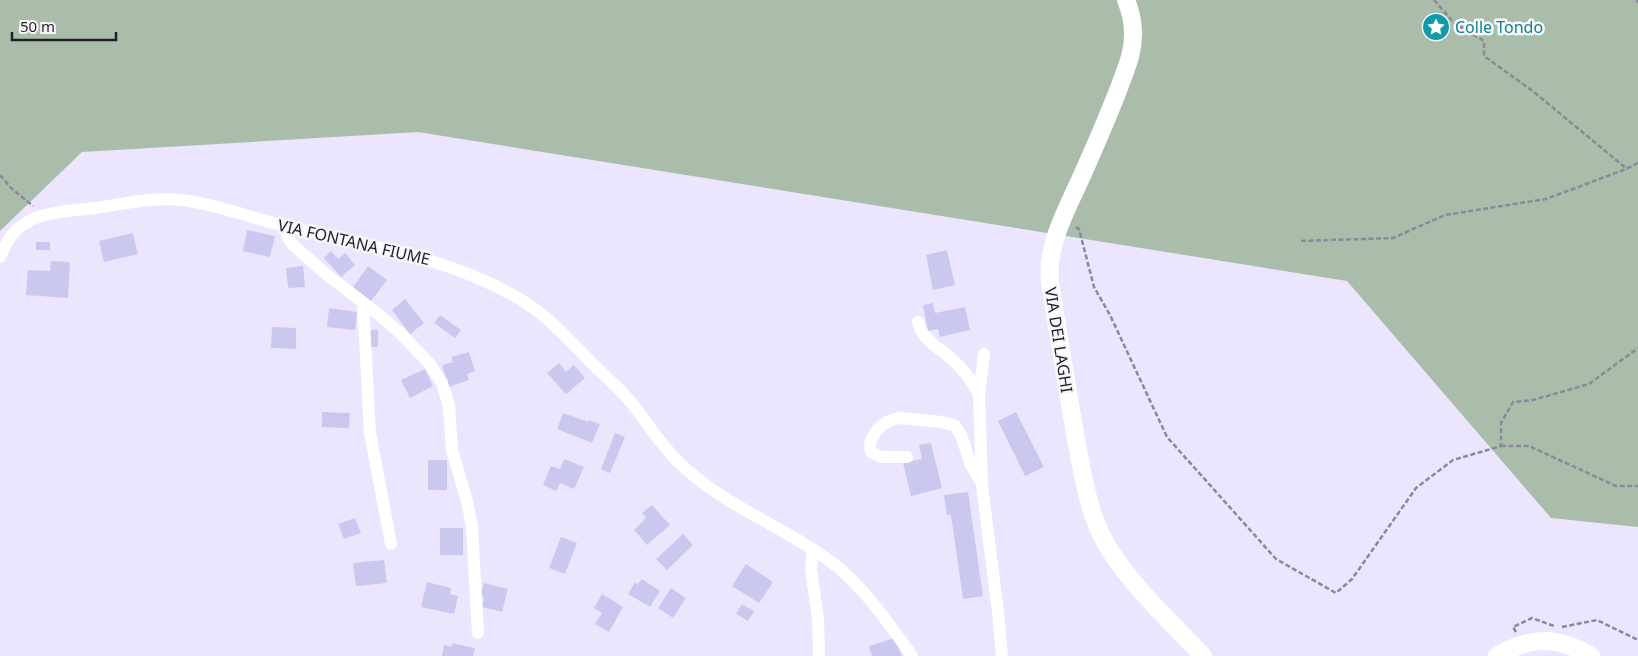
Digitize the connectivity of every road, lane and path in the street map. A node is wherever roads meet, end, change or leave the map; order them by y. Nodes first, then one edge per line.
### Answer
1 (1126, 0) edge
2 (1434, 0) edge
3 (1638, 163) edge
4 (1626, 169) junction
5 (0, 175) edge
6 (1064, 215) junction
7 (43, 216) junction
8 (284, 226) junction
9 (1301, 241) dead end
10 (0, 258) edge
11 (363, 304) junction
12 (918, 322) dead end
13 (1638, 348) edge
14 (984, 354) dead end
15 (979, 395) junction
16 (1501, 446) junction
17 (908, 457) dead end
18 (982, 485) junction
19 (1638, 486) edge
20 (391, 544) dead end
21 (810, 547) junction
22 (478, 633) dead end
23 (1638, 640) edge
24 (1521, 644) junction
25 (819, 656) edge
26 (912, 656) edge
27 (1002, 656) edge
28 (1203, 656) edge
29 (1496, 656) edge
30 (1591, 656) edge

1 - 6 main road, VIA DEI LAGHI
2 - 4 path
3 - 4 path
4 - 9 path
5 - 7 path
6 - 16 path
6 - 28 main road, VIA DEI LAGHI
7 - 8 street, VIA FONTANA FIUME
7 - 10 street, VIA FONTANA FIUME
8 - 11 street
8 - 21 street, VIA FONTANA FIUME
11 - 20 street
11 - 22 street
12 - 15 street
13 - 16 path
14 - 15 street
15 - 18 street
16 - 19 path
17 - 18 street
18 - 27 street
21 - 25 street
21 - 26 street, VIA FONTANA FIUME
23 - 24 path
24 - 29 main road
24 - 30 main road

